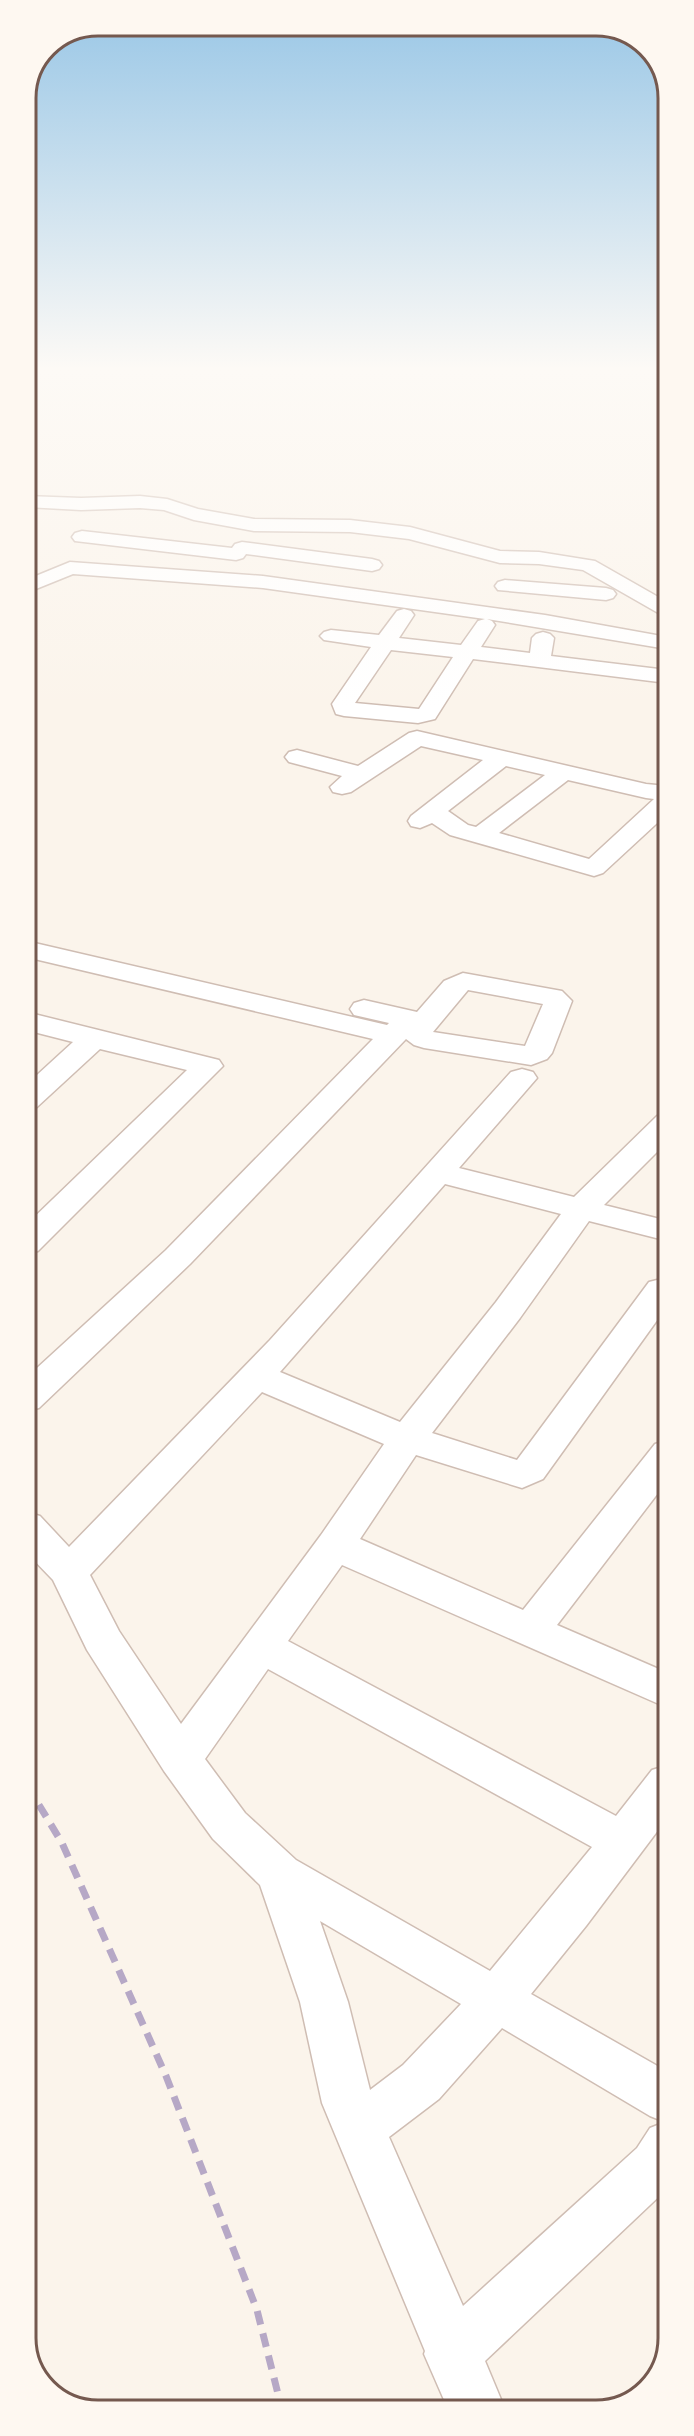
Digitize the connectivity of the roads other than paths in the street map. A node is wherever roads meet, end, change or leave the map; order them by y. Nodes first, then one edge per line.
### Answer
1 (36, 502) edge
2 (266, 525) junction
3 (82, 537) dead end
4 (239, 551) junction
5 (372, 565) dead end
6 (59, 573) junction
7 (211, 579) junction
8 (36, 583) edge
9 (505, 586) dead end
10 (611, 588) junction
11 (72, 590) dead end
12 (658, 606) edge
13 (404, 615) dead end
14 (545, 621) junction
15 (485, 625) dead end
16 (580, 627) junction
17 (331, 636) dead end
18 (658, 641) edge
19 (385, 643) junction
20 (468, 653) junction
21 (540, 661) junction
22 (658, 676) edge
23 (297, 757) dead end
24 (502, 758) junction
25 (564, 772) junction
26 (658, 791) edge
27 (658, 809) edge
28 (481, 835) junction
29 (36, 952) edge
30 (364, 1009) dead end
31 (36, 1024) edge
32 (409, 1025) junction
33 (94, 1039) junction
34 (522, 1078) dead end
35 (36, 1092) edge
36 (658, 1133) edge
37 (439, 1173) junction
38 (581, 1209) junction
39 (658, 1228) edge
40 (36, 1234) edge
41 (658, 1294) edge
42 (256, 1376) junction
43 (36, 1390) edge
44 (407, 1438) junction
45 (658, 1466) edge
46 (36, 1537) edge
47 (335, 1545) junction
48 (69, 1572) junction
49 (530, 1630) junction
50 (262, 1646) junction
51 (658, 1687) edge
52 (180, 1759) junction
53 (658, 1796) edge
54 (623, 1842) junction
55 (280, 1874) junction
56 (496, 2000) junction
57 (658, 2093) edge
58 (360, 2129) junction
59 (658, 2162) edge
60 (452, 2354) junction
61 (472, 2400) edge

1 - 2 street
2 - 4 street
2 - 10 street
3 - 4 street
4 - 5 street
4 - 7 street
6 - 7 street
6 - 8 street
6 - 11 street
7 - 14 street
9 - 10 street
10 - 12 street
10 - 16 street
13 - 19 street
14 - 16 street
14 - 21 street
15 - 20 street
16 - 18 street
17 - 19 street
19 - 20 street
19 - 20 street
20 - 21 street
21 - 22 street
23 - 24 street
24 - 25 street
24 - 28 street
25 - 26 street
25 - 28 street
27 - 28 street
29 - 32 street
30 - 32 street
31 - 33 street
32 - 43 street
33 - 35 street
33 - 40 street
34 - 37 street
36 - 38 street
37 - 38 street
37 - 42 street
38 - 39 street
38 - 44 street
41 - 44 street
42 - 44 street
42 - 48 street
44 - 47 street
45 - 49 street
46 - 48 street
47 - 49 street
47 - 50 street
48 - 52 street
49 - 51 street
50 - 52 street
50 - 54 street
52 - 55 street
53 - 54 street
54 - 56 street
55 - 56 street
55 - 58 street
56 - 57 street
56 - 58 street
58 - 60 street
59 - 60 street
60 - 61 street

